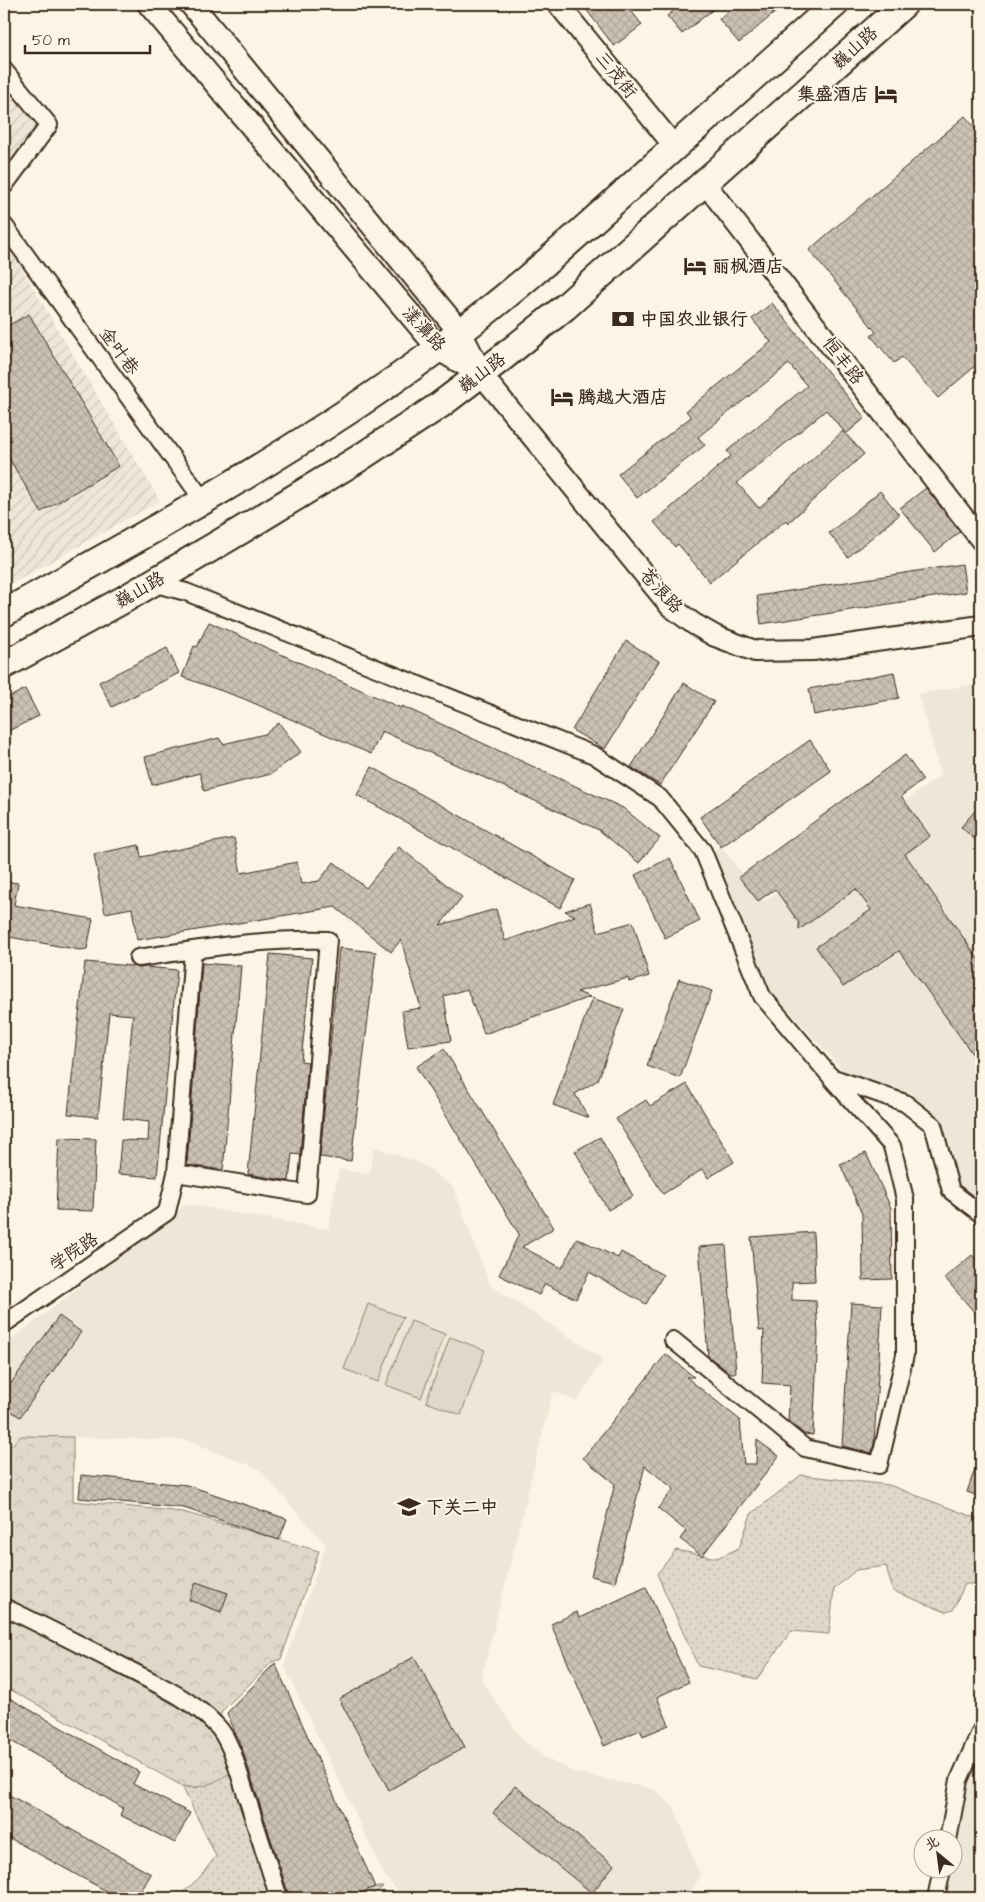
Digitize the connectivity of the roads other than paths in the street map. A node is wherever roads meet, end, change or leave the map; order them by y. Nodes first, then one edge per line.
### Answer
1 (149, 4) edge
2 (191, 4) edge
3 (558, 4) edge
4 (835, 4) edge
5 (904, 4) edge
6 (4, 70) edge
7 (675, 147) junction
8 (704, 182) junction
9 (4, 186) edge
10 (4, 224) edge
11 (460, 332) junction
12 (438, 349) junction
13 (481, 374) junction
14 (203, 500) junction
15 (981, 540) edge
16 (152, 583) junction
17 (4, 613) edge
18 (981, 626) edge
19 (4, 665) edge
20 (193, 950) junction
21 (138, 958) dead end
22 (831, 1077) junction
23 (176, 1173) junction
24 (981, 1214) edge
25 (4, 1324) edge
26 (673, 1340) dead end
27 (4, 1607) edge
28 (981, 1730) edge
29 (950, 1830) edge
30 (940, 1880) edge
31 (280, 1898) edge
32 (936, 1898) edge

1 - 12 main road, 漾濞路
2 - 11 main road, 漾濞路
3 - 7 street, 三茂街
4 - 7 highway
5 - 8 highway, 巍山路
6 - 9 street
7 - 11 highway
8 - 13 highway, 巍山路
8 - 15 street, 恒丰路
10 - 14 street, 金叶巷
11 - 12 highway
11 - 13 main road, 漾濞路
12 - 13 main road, 漾濞路
12 - 14 highway
13 - 16 highway, 巍山路
13 - 18 street, 苍浪路
14 - 17 highway
16 - 19 highway, 巍山路
16 - 22 street
20 - 21 street
20 - 23 street
20 - 23 street
22 - 24 street
22 - 26 street
23 - 25 street, 学院路
27 - 31 street
28 - 29 street
30 - 32 street

